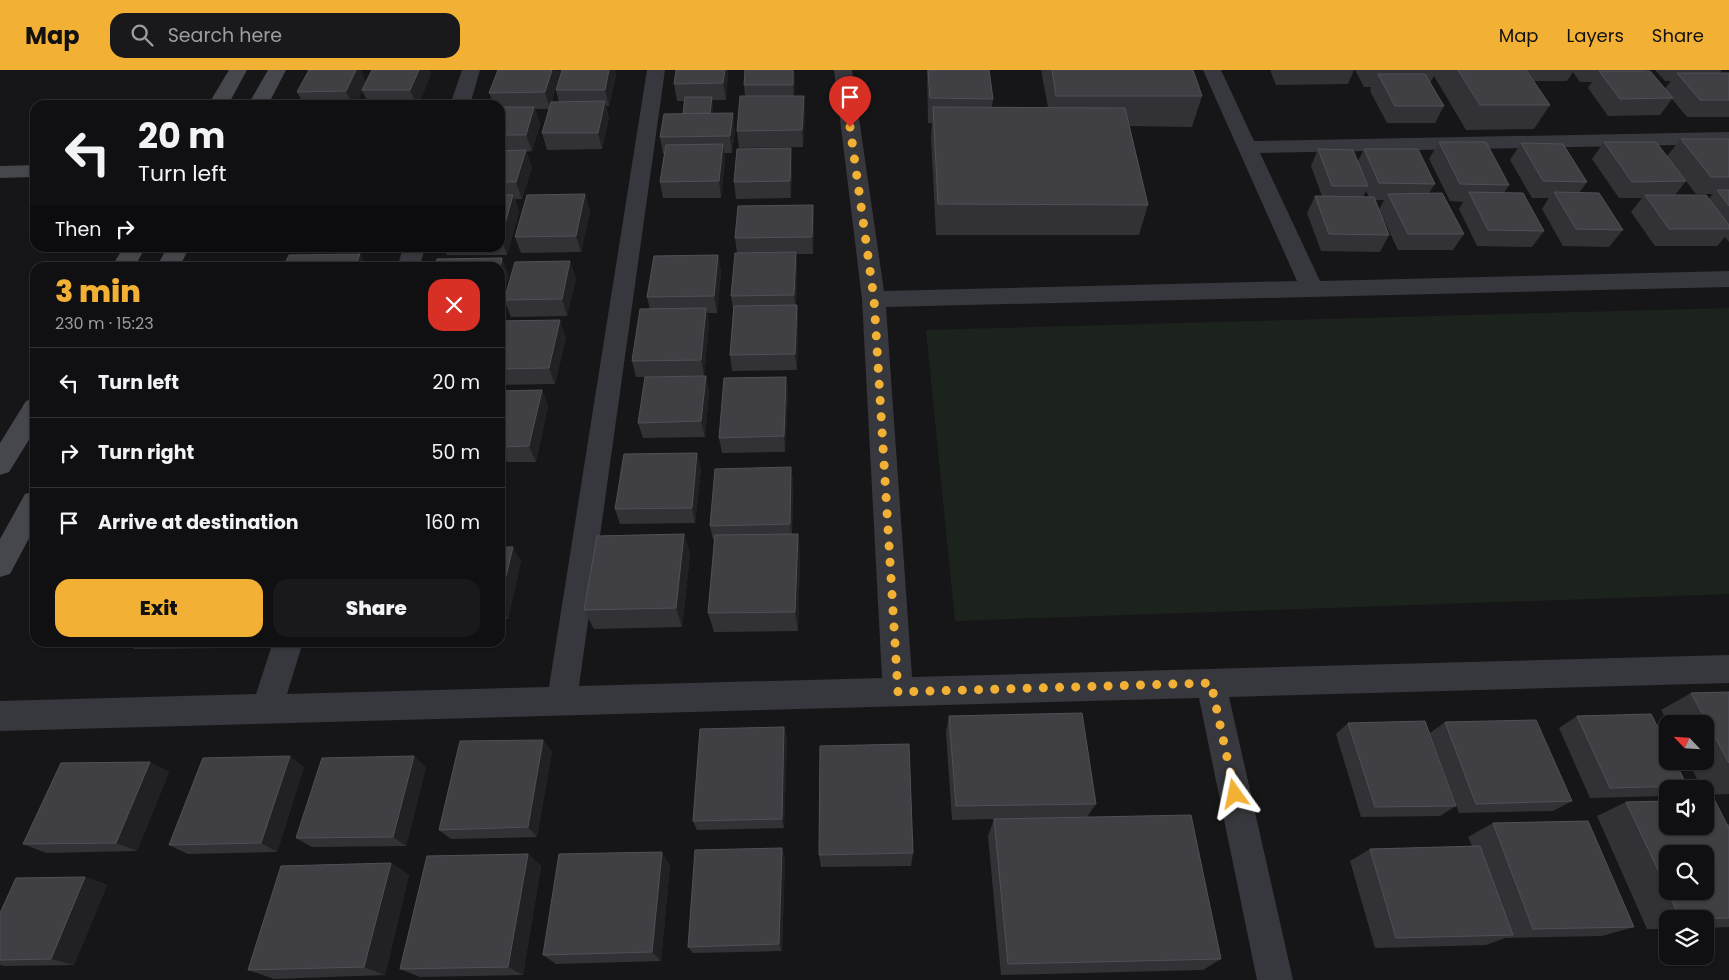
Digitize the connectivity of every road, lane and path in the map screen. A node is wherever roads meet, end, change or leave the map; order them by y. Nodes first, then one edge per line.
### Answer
1 (238, 70) edge
2 (277, 70) edge
3 (471, 70) edge
4 (656, 70) edge
5 (843, 70) edge
6 (1212, 70) edge
7 (221, 100) edge
8 (261, 100) edge
9 (462, 100) edge
10 (1729, 138) edge
11 (1247, 147) junction
12 (30, 171) edge
13 (0, 172) edge
14 (1729, 279) edge
15 (1312, 289) junction
16 (874, 299) junction
17 (30, 416) edge
18 (0, 465) edge
19 (30, 511) edge
20 (0, 565) edge
21 (286, 647) edge
22 (1729, 669) edge
23 (1211, 683) junction
24 (898, 692) junction
25 (562, 700) junction
26 (267, 709) junction
27 (0, 716) edge
28 (1275, 980) edge

1 - 7 street
2 - 8 street
3 - 9 street
4 - 25 street
5 - 16 street
6 - 11 street
10 - 11 street
11 - 15 street
12 - 13 street
14 - 15 street
15 - 16 street
16 - 24 street
17 - 18 street
19 - 20 street
21 - 26 street
22 - 23 street
23 - 24 street
23 - 28 street
24 - 25 street
25 - 26 street
26 - 27 street

